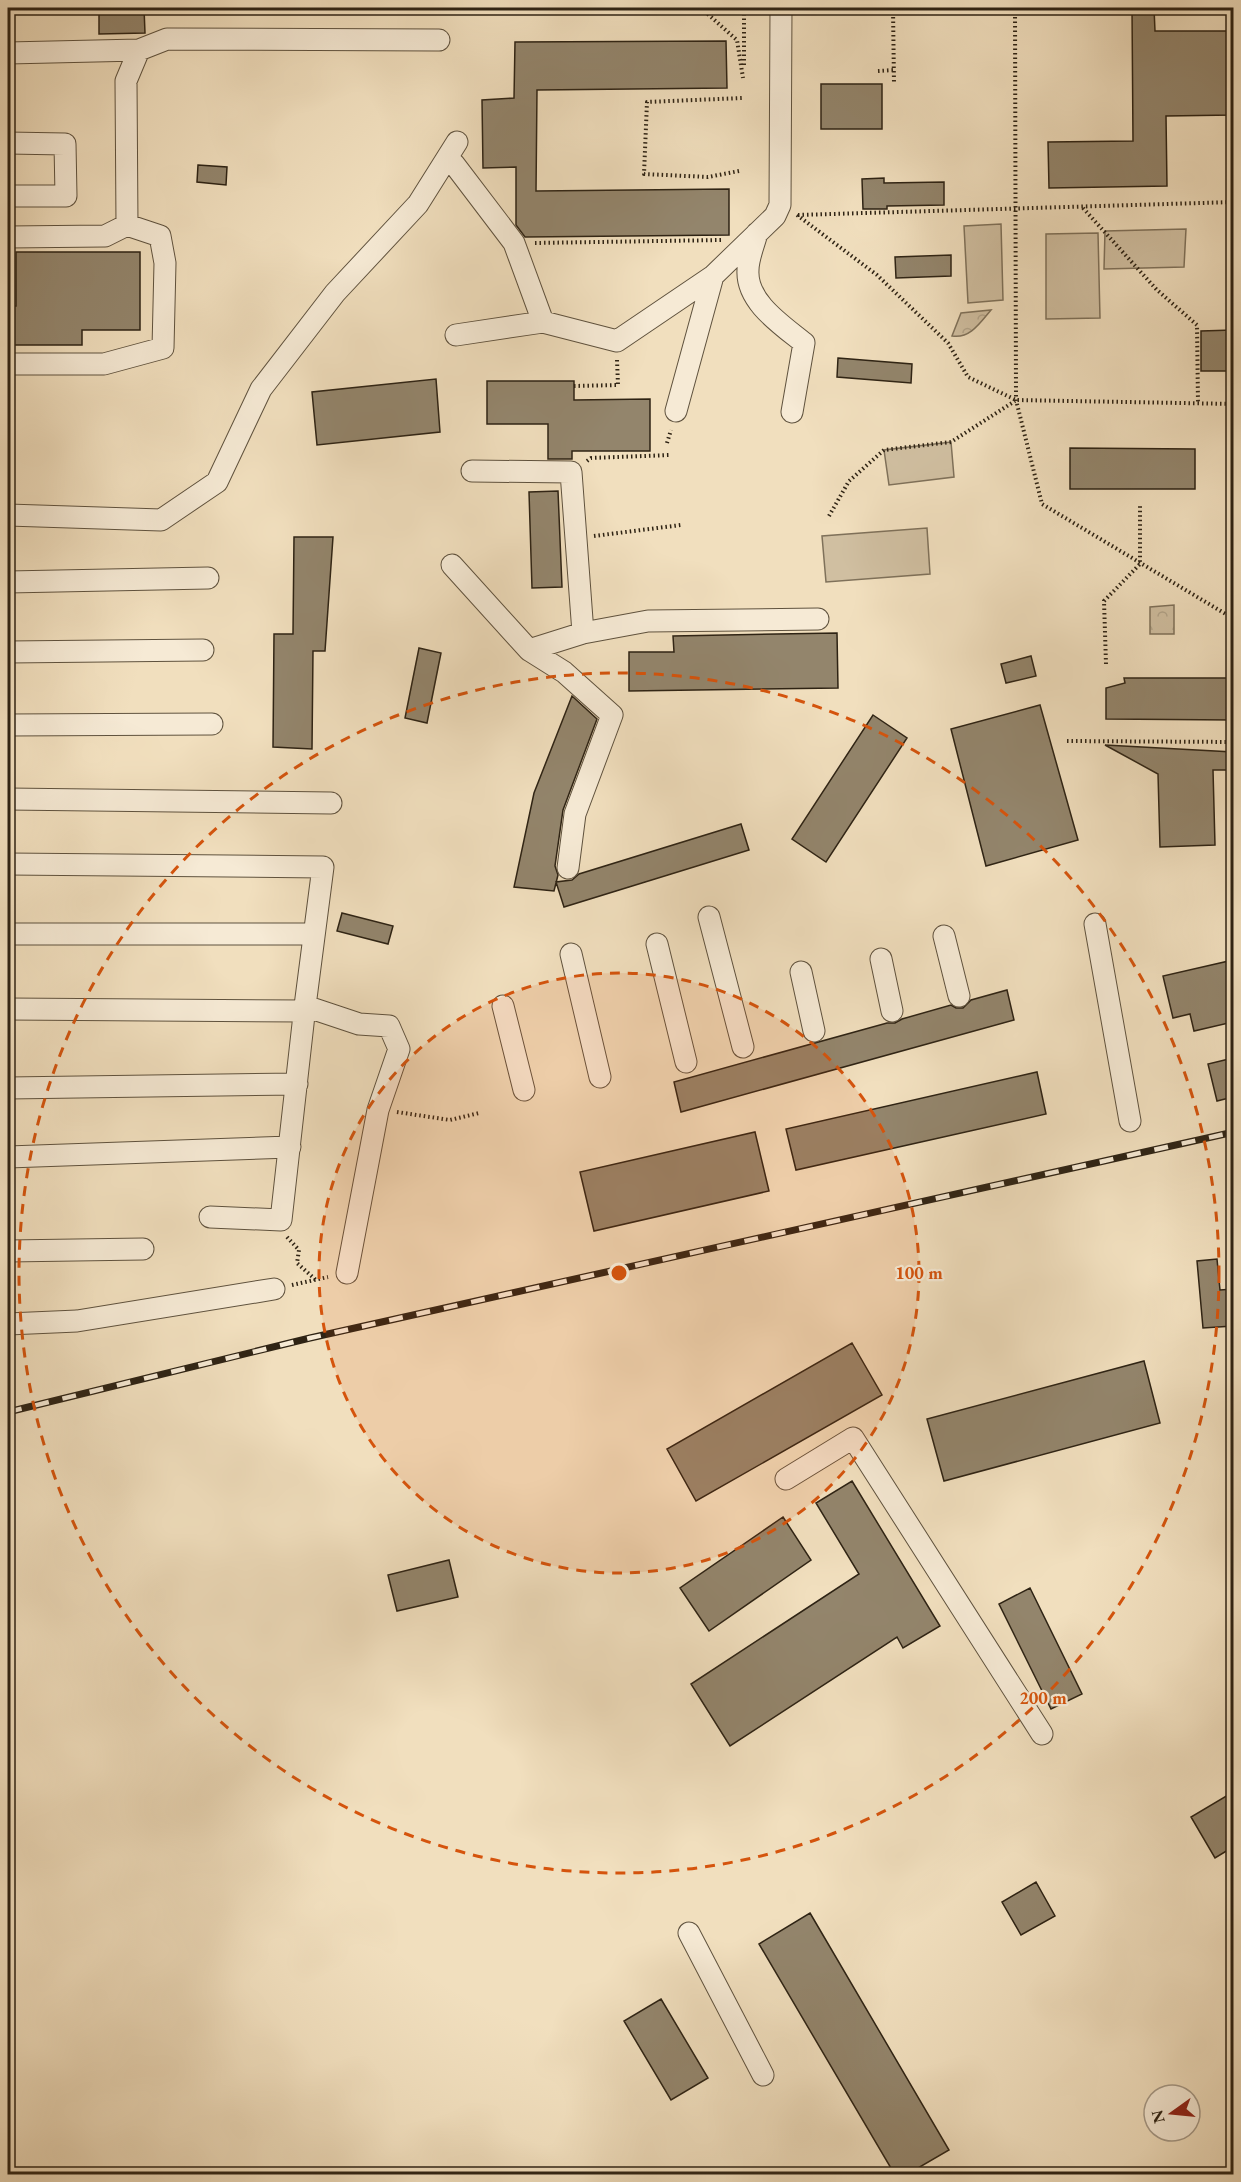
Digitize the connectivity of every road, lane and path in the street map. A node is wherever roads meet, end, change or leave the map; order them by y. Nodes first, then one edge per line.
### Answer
1 (701, 8) edge
2 (744, 8) edge
3 (781, 8) edge
4 (893, 8) edge
5 (1015, 8) edge
6 (439, 40) dead end
7 (139, 50) junction
8 (8, 53) edge
9 (894, 70) junction
10 (878, 71) dead end
11 (894, 84) dead end
12 (742, 98) dead end
13 (457, 142) dead end
14 (8, 143) edge
15 (454, 164) dead end
16 (739, 171) dead end
17 (8, 196) edge
18 (1233, 201) edge
19 (793, 206) dead end
20 (1083, 208) junction
21 (1017, 210) junction
22 (797, 215) junction
23 (127, 225) junction
24 (758, 233) junction
25 (8, 237) edge
26 (732, 240) dead end
27 (514, 243) junction
28 (713, 276) junction
29 (543, 322) junction
30 (456, 335) dead end
31 (8, 364) edge
32 (618, 385) dead end
33 (574, 386) dead end
34 (1016, 400) junction
35 (1198, 403) junction
36 (1233, 404) edge
37 (676, 411) dead end
38 (792, 412) dead end
39 (670, 455) dead end
40 (591, 458) dead end
41 (472, 471) dead end
42 (1140, 504) dead end
43 (8, 515) edge
44 (829, 516) dead end
45 (681, 525) dead end
46 (575, 538) junction
47 (1140, 563) junction
48 (452, 565) dead end
49 (208, 578) dead end
50 (8, 582) edge
51 (818, 618) dead end
52 (1233, 619) edge
53 (583, 633) junction
54 (203, 650) dead end
55 (529, 650) junction
56 (8, 652) edge
57 (1106, 664) dead end
58 (212, 724) dead end
59 (8, 725) edge
60 (1067, 741) dead end
61 (1233, 742) edge
62 (8, 799) edge
63 (331, 804) dead end
64 (8, 864) edge
65 (568, 868) dead end
66 (709, 917) dead end
67 (1095, 924) dead end
68 (8, 934) edge
69 (314, 934) junction
70 (944, 936) dead end
71 (657, 945) dead end
72 (571, 954) dead end
73 (881, 959) dead end
74 (801, 972) dead end
75 (959, 996) dead end
76 (503, 1006) dead end
77 (8, 1009) edge
78 (305, 1009) junction
79 (892, 1011) dead end
80 (814, 1031) dead end
81 (743, 1047) dead end
82 (686, 1062) dead end
83 (600, 1077) dead end
84 (297, 1084) junction
85 (8, 1088) edge
86 (524, 1090) dead end
87 (378, 1110) junction
88 (479, 1113) dead end
89 (1130, 1121) dead end
90 (290, 1147) junction
91 (8, 1157) edge
92 (210, 1217) dead end
93 (143, 1249) dead end
94 (299, 1250) dead end
95 (8, 1251) edge
96 (347, 1273) joint
97 (316, 1280) junction
98 (274, 1289) joint
99 (8, 1324) edge
100 (786, 1479) dead end
101 (1042, 1734) dead end
102 (688, 1932) dead end
103 (763, 2076) dead end

1 - 2 path
3 - 24 lane
4 - 9 path
5 - 21 path
6 - 7 lane
7 - 8 lane
7 - 23 lane
9 - 10 path
9 - 11 path
12 - 16 path
13 - 43 lane
14 - 17 lane
15 - 27 lane
18 - 20 path
19 - 22 path
20 - 21 path
20 - 35 path
21 - 22 path
21 - 34 path
22 - 34 path
23 - 25 lane
23 - 31 lane
24 - 28 lane
24 - 38 lane
26 - 27 path
27 - 29 lane
28 - 29 lane
28 - 37 lane
29 - 30 lane
32 - 33 path
34 - 35 path
34 - 44 path
34 - 47 path
35 - 36 path
39 - 40 path
41 - 46 lane
42 - 47 path
45 - 46 path
46 - 53 lane
47 - 52 path
47 - 57 path
48 - 55 lane
49 - 50 lane
51 - 53 lane
53 - 55 lane
54 - 56 lane
55 - 65 lane
58 - 59 lane
60 - 61 path
62 - 63 lane
64 - 69 lane
66 - 81 lane
67 - 89 lane
68 - 69 lane
69 - 78 lane
70 - 75 lane
71 - 82 lane
72 - 83 lane
73 - 79 lane
74 - 80 lane
76 - 86 lane
77 - 78 lane
78 - 84 lane
78 - 87 lane
84 - 85 lane
84 - 90 lane
87 - 88 path
87 - 96 lane
90 - 91 lane
90 - 92 lane
93 - 95 lane
94 - 97 path
96 - 97 path
97 - 98 path
98 - 99 lane
100 - 101 lane
102 - 103 lane

